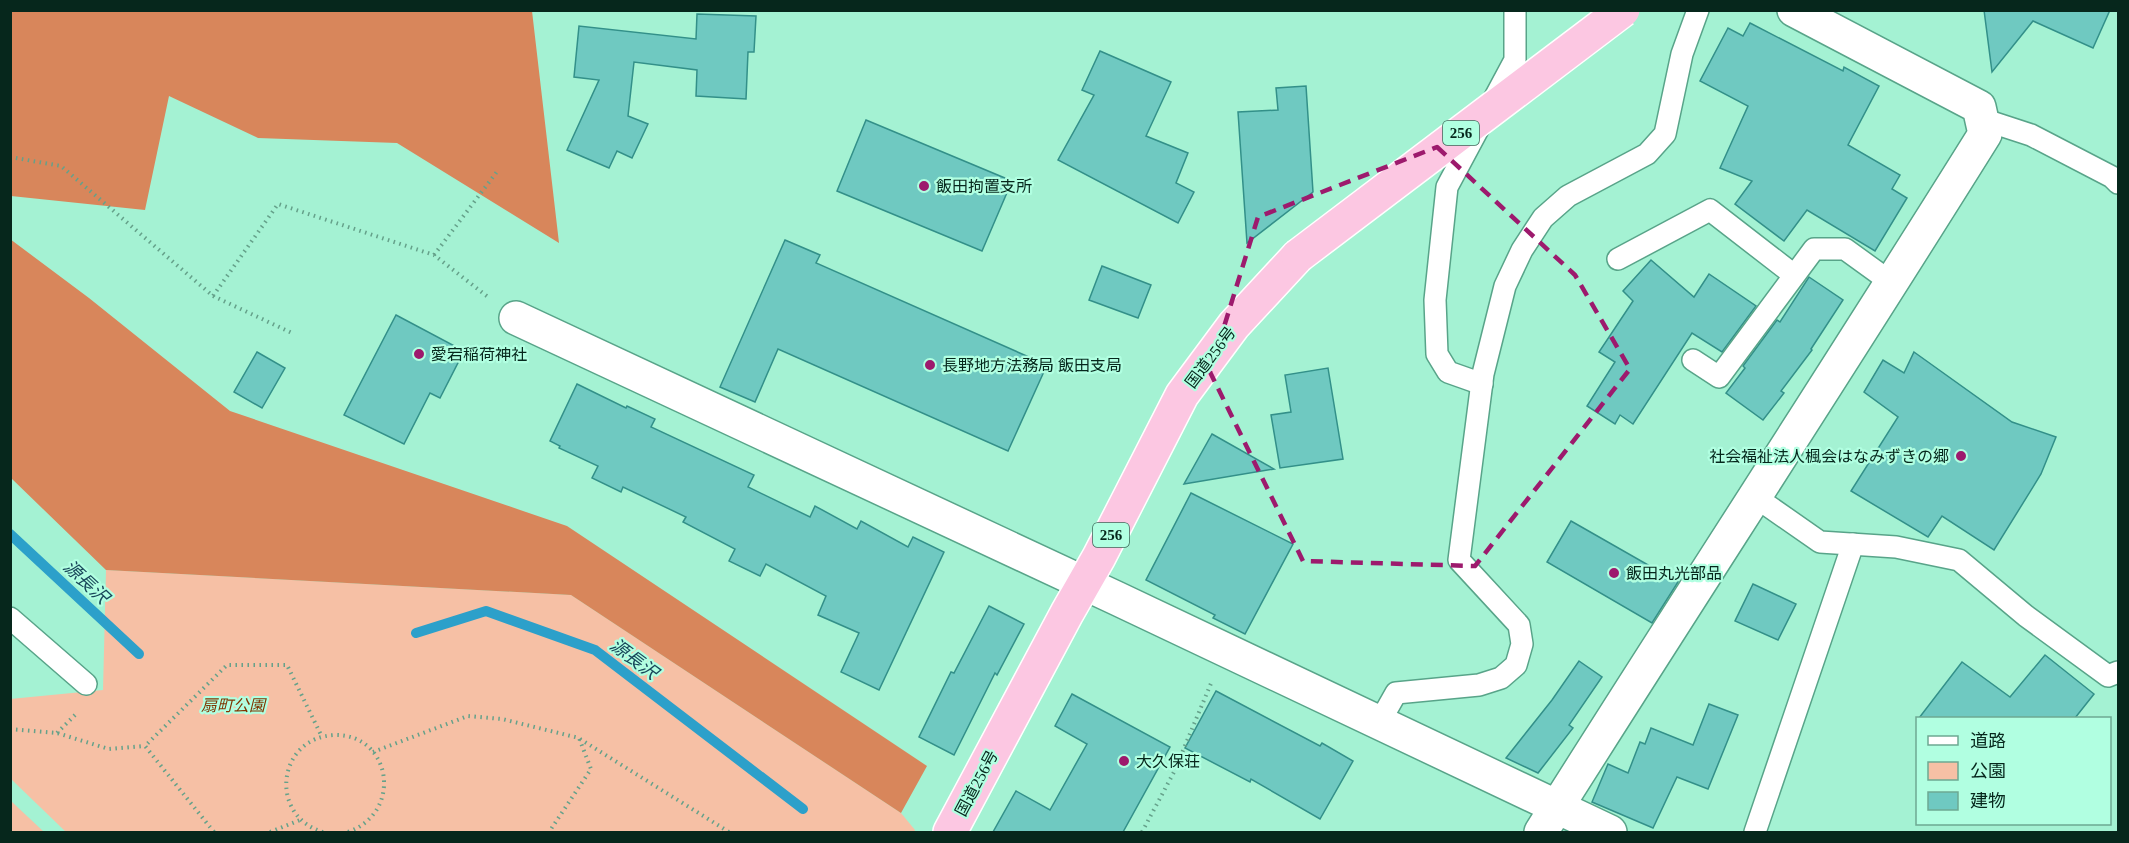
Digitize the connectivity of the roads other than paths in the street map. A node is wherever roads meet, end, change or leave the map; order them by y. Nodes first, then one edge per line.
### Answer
1 (1515, 10) edge
2 (1623, 10) edge
3 (1698, 10) edge
4 (1794, 10) edge
5 (1982, 119) junction
6 (2118, 183) edge
7 (1618, 259) dead end
8 (1794, 275) junction
9 (1892, 283) junction
10 (516, 318) road end
11 (1693, 360) dead end
12 (1482, 384) junction
13 (1754, 496) junction
14 (1853, 544) junction
15 (1084, 584) junction
16 (10, 618) edge
17 (2118, 672) edge
18 (86, 684) dead end
19 (1379, 723) junction
20 (1549, 820) edge
21 (950, 832) edge
22 (1610, 832) edge
23 (1755, 832) edge

1 - 12 lane
2 - 15 highway, 国道256号 / 256, bridge
3 - 12 lane
4 - 5 street
5 - 6 lane
5 - 9 street
7 - 8 lane
8 - 9 lane
8 - 11 lane
9 - 13 street
10 - 15 street
12 - 19 lane
13 - 14 lane
13 - 20 street
14 - 17 lane
14 - 23 lane
15 - 19 street
15 - 21 highway, 国道256号 / 256
16 - 18 lane
19 - 20 street
20 - 22 street

